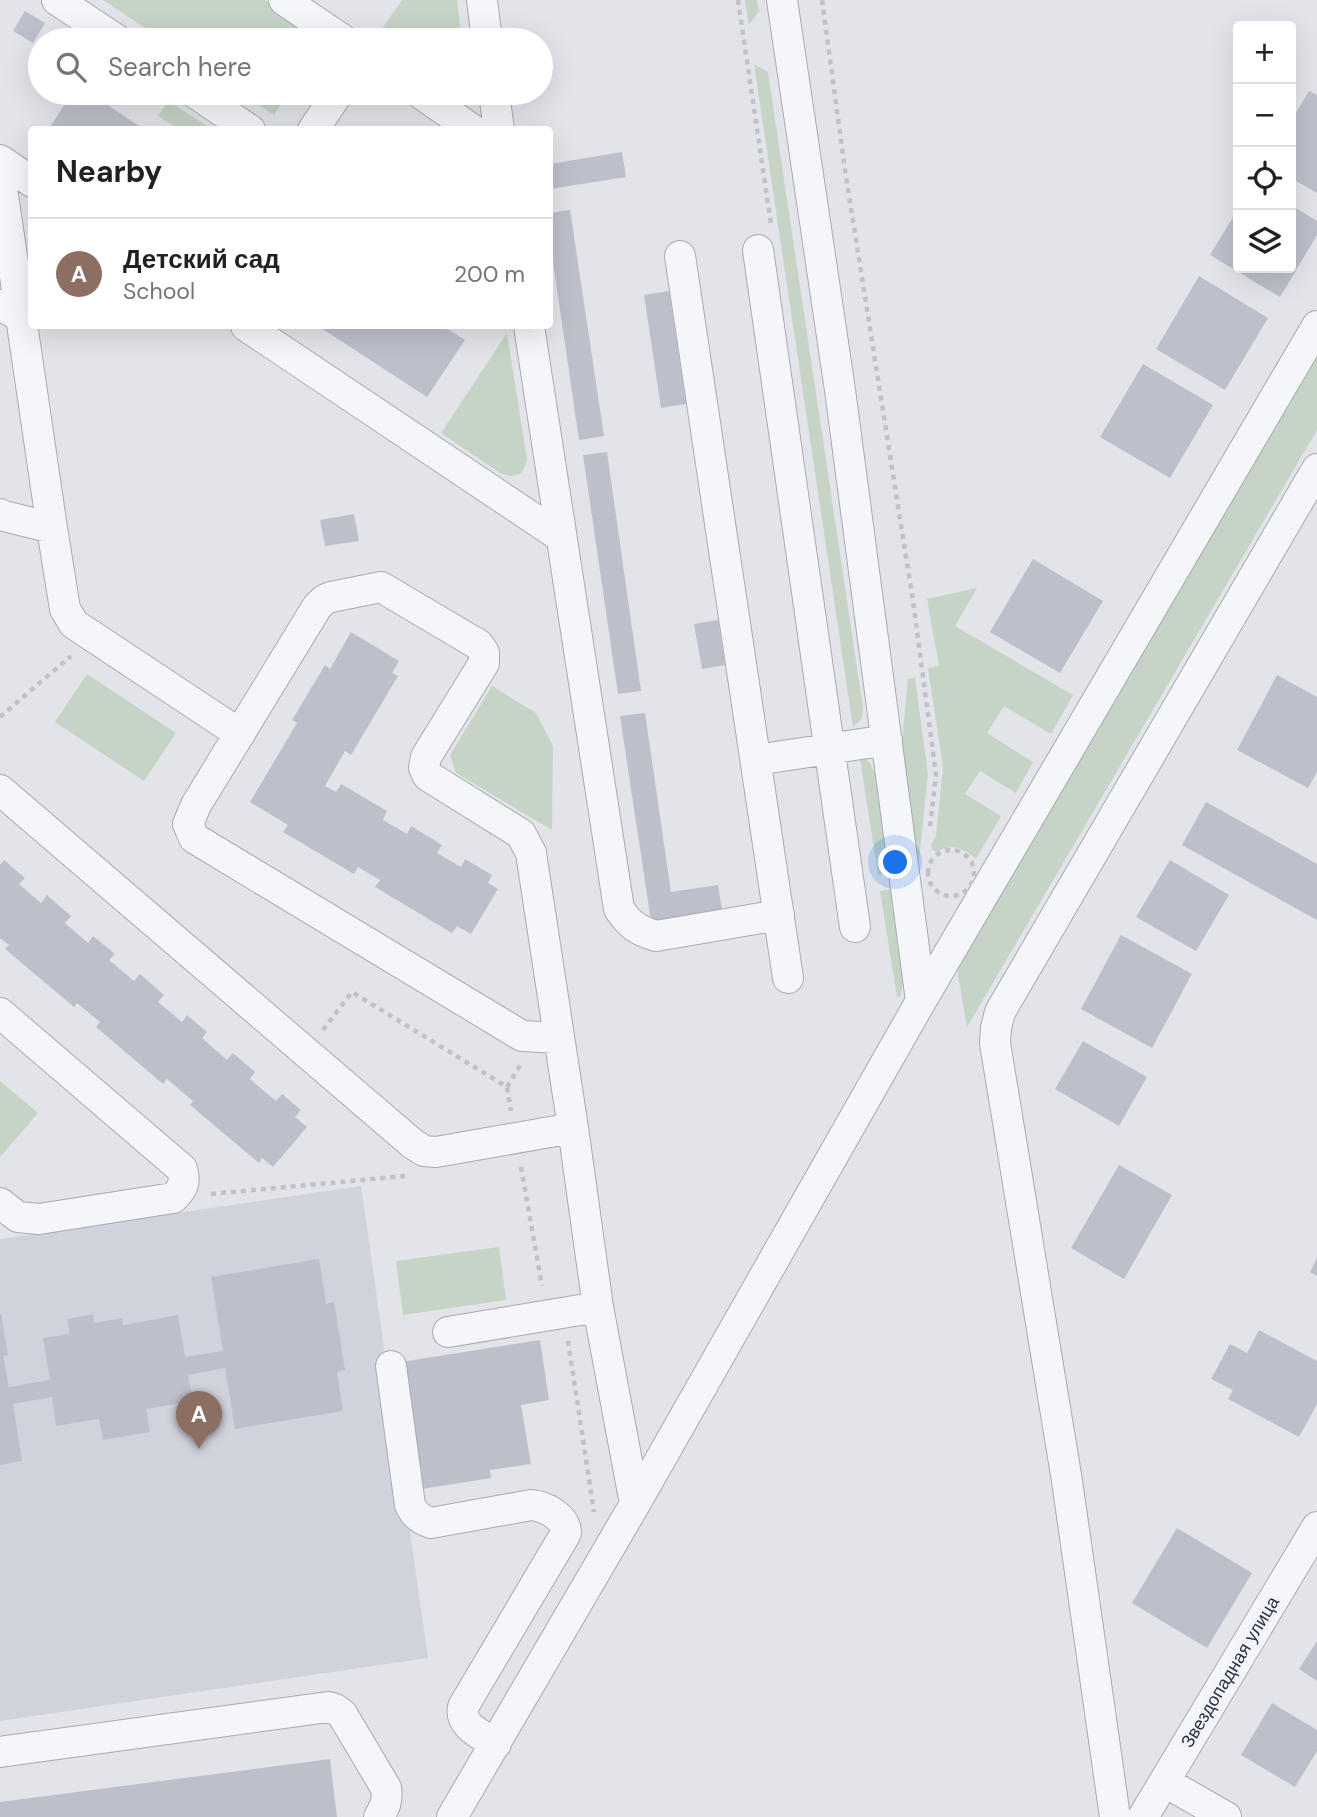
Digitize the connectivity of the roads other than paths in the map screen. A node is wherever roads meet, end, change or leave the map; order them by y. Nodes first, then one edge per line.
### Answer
1 (57, 0) edge
2 (284, 0) edge
3 (482, 0) edge
4 (782, 0) edge
5 (99, 28) edge
6 (325, 28) edge
7 (486, 28) edge
8 (213, 105) edge
9 (330, 105) edge
10 (437, 105) edge
11 (496, 105) edge
12 (244, 126) edge
13 (316, 126) edge
14 (467, 126) edge
15 (498, 126) edge
16 (0, 160) edge
17 (0, 175) edge
18 (28, 178) edge
19 (758, 250) dead end
20 (680, 256) dead end
21 (11, 311) edge
22 (1317, 326) edge
23 (250, 329) edge
24 (529, 329) edge
25 (1317, 469) edge
26 (0, 514) edge
27 (52, 528) junction
28 (561, 537) junction
29 (240, 734) junction
30 (887, 740) junction
31 (830, 749) junction
32 (756, 760) junction
33 (0, 790) edge
34 (779, 915) junction
35 (855, 927) dead end
36 (788, 978) dead end
37 (921, 1001) junction
38 (0, 1013) edge
39 (559, 1038) junction
40 (573, 1128) junction
41 (0, 1203) edge
42 (598, 1307) junction
43 (448, 1332) dead end
44 (391, 1366) dead end
45 (635, 1504) junction
46 (1317, 1527) edge
47 (496, 1744) junction
48 (0, 1752) edge
49 (1165, 1782) junction
50 (379, 1817) edge
51 (452, 1817) edge
52 (1115, 1817) edge
53 (1143, 1817) edge
54 (1226, 1817) edge

1 - 5 street
2 - 6 street
3 - 7 street
4 - 30 street
8 - 12 street
9 - 13 street
10 - 14 street
11 - 15 street
16 - 18 street
17 - 21 street
19 - 31 street
20 - 32 street
21 - 27 street
22 - 37 street
23 - 28 street
24 - 28 street
25 - 52 street
26 - 27 street
27 - 29 street
28 - 34 street
29 - 39 street
29 - 39 street
30 - 31 street
30 - 37 street
31 - 32 street
31 - 35 street
32 - 34 street
33 - 40 street
34 - 36 street
37 - 45 street
38 - 41 street
39 - 40 street
40 - 42 street
42 - 43 street
42 - 45 street
44 - 47 street
45 - 47 street
46 - 49 street, Звездопадная улица
47 - 51 street
48 - 50 street
49 - 53 street, Звездопадная улица
49 - 54 street

